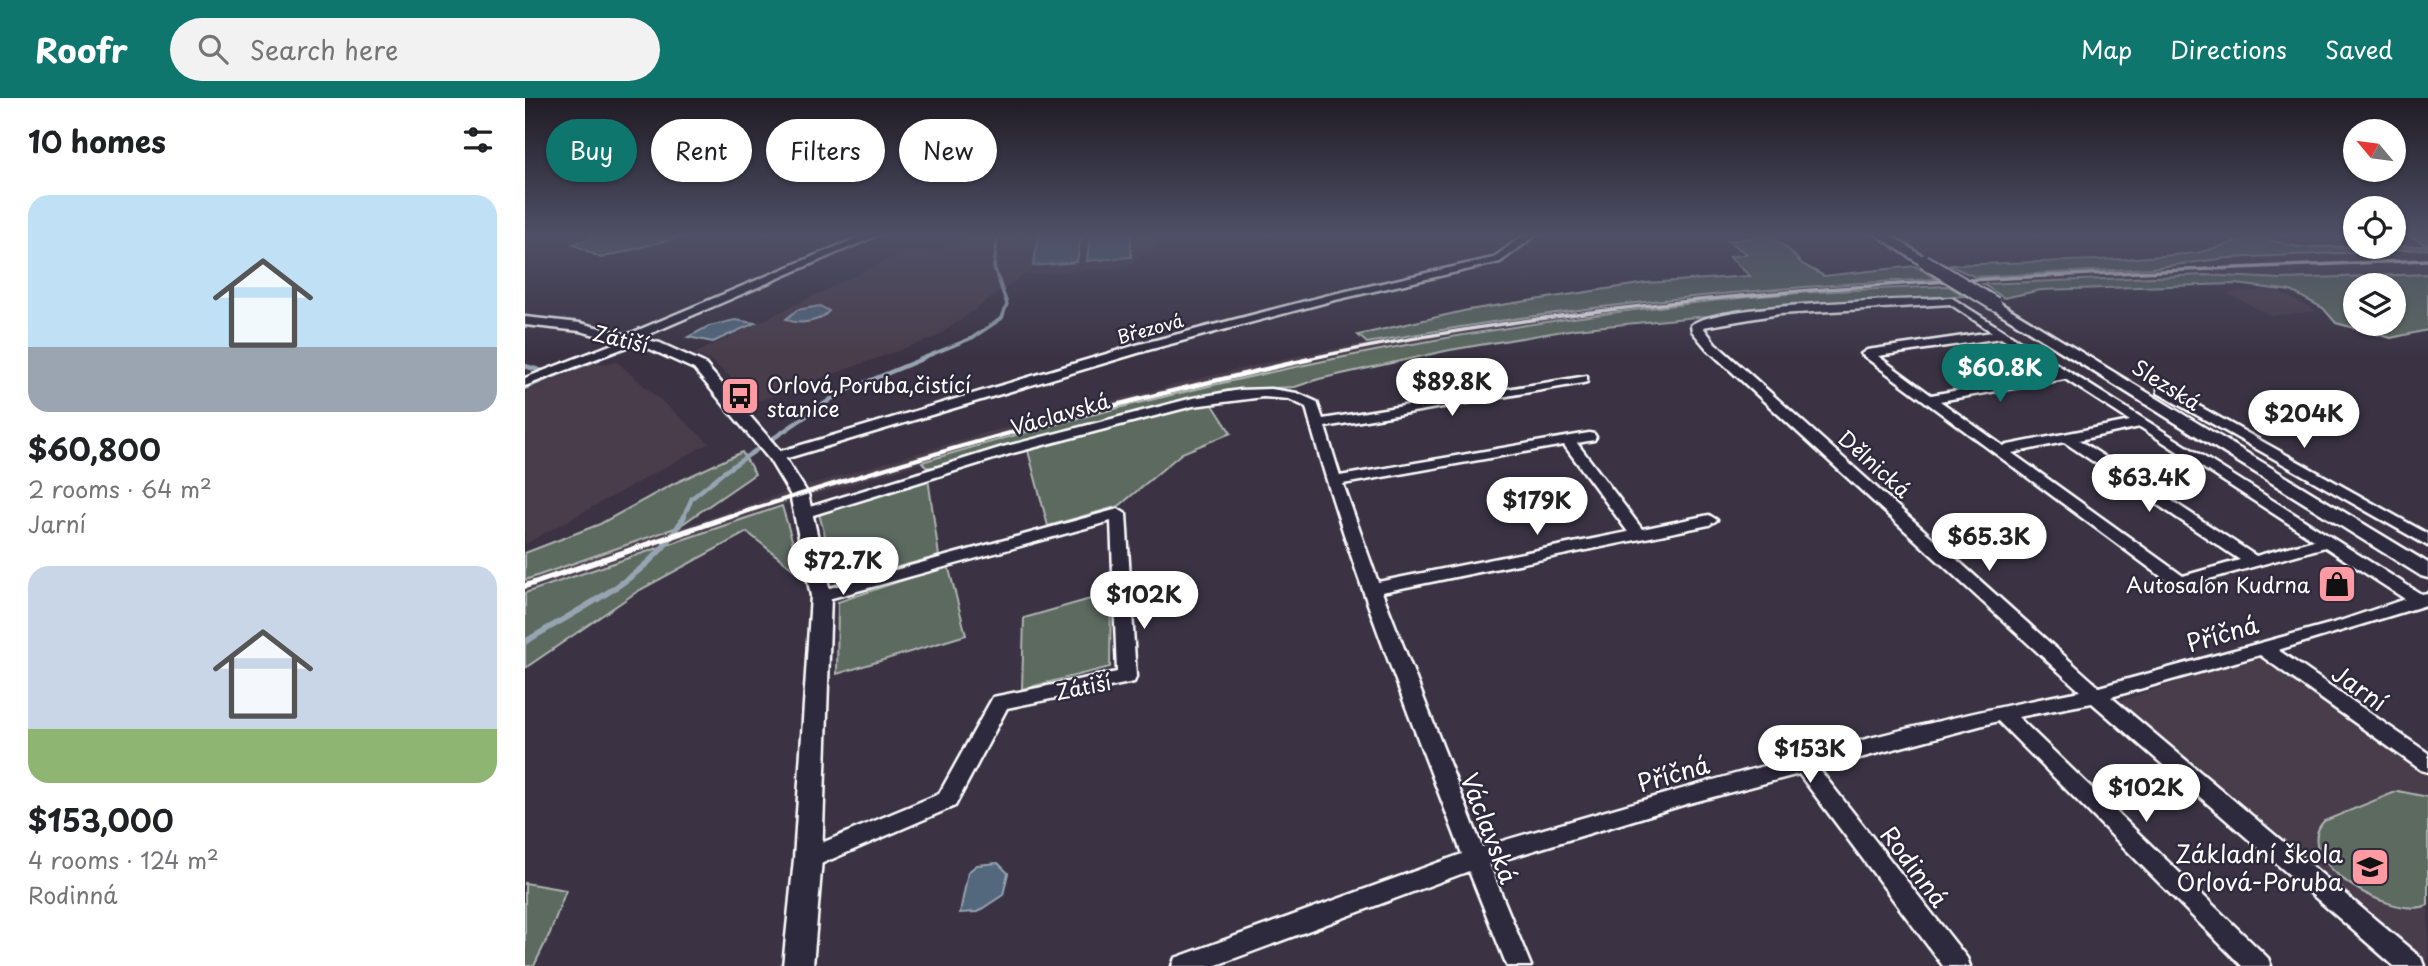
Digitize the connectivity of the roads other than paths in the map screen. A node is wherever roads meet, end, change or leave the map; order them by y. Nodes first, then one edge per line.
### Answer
1 (780, 276) edge
2 (1428, 276) edge
3 (1948, 276) edge
4 (525, 321) edge
5 (2001, 334) junction
6 (631, 340) junction
7 (2066, 375) junction
8 (1583, 379) dead end
9 (525, 382) edge
10 (2163, 390) dead end
11 (1929, 400) junction
12 (2141, 423) junction
13 (1317, 424) junction
14 (1589, 437) dead end
15 (2067, 438) junction
16 (1568, 441) junction
17 (2001, 451) junction
18 (776, 457) junction
19 (1334, 481) junction
20 (805, 513) junction
21 (1709, 520) dead end
22 (2424, 533) edge
23 (1639, 535) junction
24 (2326, 542) junction
25 (2252, 561) junction
26 (2428, 572) edge
27 (1372, 589) junction
28 (821, 596) junction
29 (2424, 599) edge
30 (2264, 649) junction
31 (2096, 695) junction
32 (2002, 713) junction
33 (2428, 764) edge
34 (1804, 765) junction
35 (808, 859) junction
36 (1474, 859) junction
37 (798, 966) edge
38 (1184, 966) edge
39 (1519, 966) edge
40 (1958, 966) edge
41 (2259, 966) edge
42 (2412, 966) edge

1 - 6 street
2 - 18 street, Březová
3 - 26 street, Slezská, bridge
4 - 6 street, Zátiší
5 - 7 street
5 - 11 street
5 - 31 street, Dělnická
6 - 9 street
6 - 18 street, Zátiší
7 - 11 street
7 - 12 street
8 - 13 street
10 - 22 street, Slezská
11 - 17 street
12 - 15 street
12 - 24 street
13 - 19 street, Václavská
13 - 20 street, Václavská
14 - 16 street
15 - 17 street
15 - 25 street
16 - 19 street
16 - 23 street
17 - 25 street
18 - 20 street, Zátiší
19 - 27 street, Václavská
20 - 28 street, Zátiší
21 - 23 street
23 - 27 street
24 - 25 street
24 - 29 street
27 - 36 street, Václavská
28 - 35 street, Zátiší
28 - 35 street, Zátiší
29 - 30 street, Příčná
30 - 31 street, Příčná
30 - 33 street, Jarní
31 - 32 street, Příčná
31 - 42 street, Dělnická
32 - 34 street, Příčná
32 - 41 street
34 - 36 street, Příčná
34 - 40 street, Rodinná
35 - 37 street, Zátiší
36 - 38 street, Příčná
36 - 39 street, Václavská

